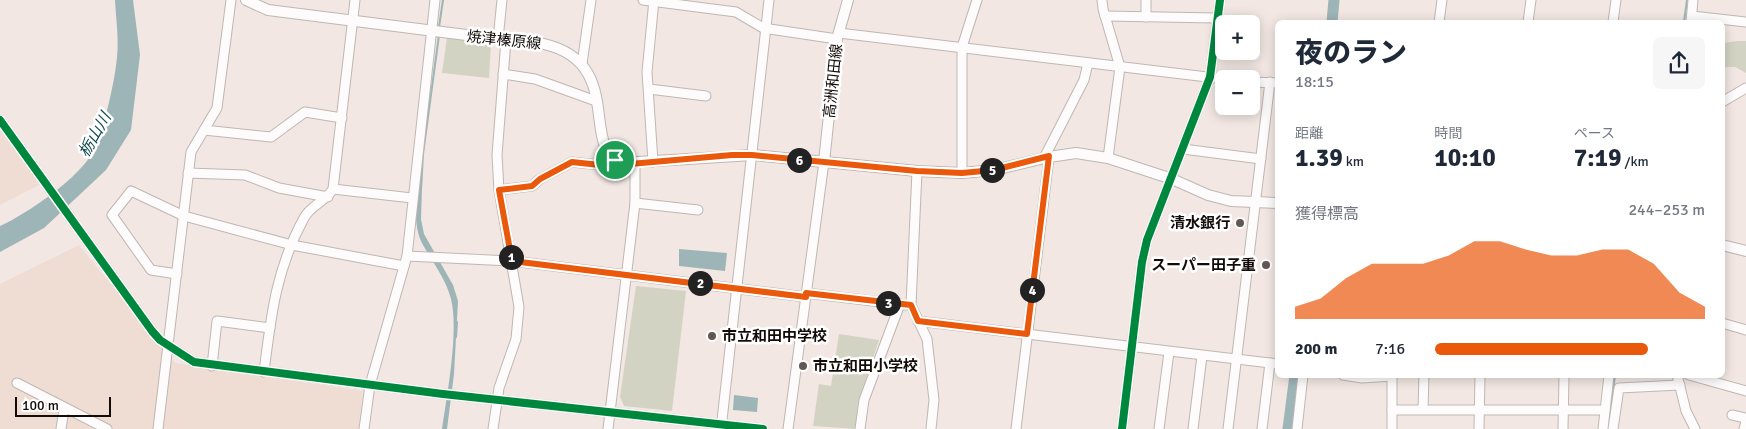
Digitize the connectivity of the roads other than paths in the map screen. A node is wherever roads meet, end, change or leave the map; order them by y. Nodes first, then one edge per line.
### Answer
1 (231, 0) edge
2 (246, 0) edge
3 (355, 0) edge
4 (435, 0) edge
5 (502, 0) edge
6 (591, 0) edge
7 (643, 0) edge
8 (770, 0) edge
9 (848, 0) edge
10 (977, 0) edge
11 (1102, 0) edge
12 (1146, 0) edge
13 (1220, 0) edge
14 (1442, 0) edge
15 (1531, 0) edge
16 (1616, 0) edge
17 (1694, 0) edge
18 (654, 1) edge
19 (269, 5) edge
20 (1217, 15) edge
21 (1105, 16) junction
22 (1146, 17) junction
23 (1215, 18) edge
24 (1691, 19) edge
25 (1439, 20) edge
26 (1528, 20) edge
27 (1613, 20) edge
28 (1709, 20) edge
29 (1725, 21) edge
30 (353, 22) junction
31 (1746, 22) edge
32 (1215, 28) edge
33 (766, 29) junction
34 (431, 32) junction
35 (838, 36) junction
36 (502, 40) junction
37 (962, 47) junction
38 (1088, 63) junction
39 (582, 64) junction
40 (1120, 67) junction
41 (503, 74) junction
42 (1210, 77) junction
43 (1215, 78) edge
44 (1260, 82) edge
45 (1274, 83) edge
46 (1746, 88) edge
47 (648, 89) junction
48 (706, 96) dead end
49 (1725, 100) edge
50 (596, 101) junction
51 (342, 118) junction
52 (0, 120) edge
53 (204, 130) junction
54 (1183, 149) junction
55 (752, 155) junction
56 (1046, 157) junction
57 (1108, 158) junction
58 (1261, 159) junction
59 (615, 160) junction
60 (653, 162) junction
61 (824, 162) junction
62 (635, 163) junction
63 (917, 171) junction
64 (188, 173) junction
65 (962, 173) junction
66 (1172, 179) junction
67 (333, 189) junction
68 (499, 190) junction
69 (328, 197) junction
70 (412, 198) junction
71 (1256, 202) junction
72 (635, 203) junction
73 (1275, 203) edge
74 (698, 210) dead end
75 (184, 216) junction
76 (292, 245) junction
77 (1725, 246) edge
78 (1746, 251) edge
79 (406, 256) junction
80 (512, 261) junction
81 (404, 266) junction
82 (177, 274) junction
83 (626, 274) junction
84 (738, 287) junction
85 (806, 295) junction
86 (900, 304) junction
87 (911, 305) junction
88 (918, 321) junction
89 (1725, 324) edge
90 (270, 328) junction
91 (1746, 330) edge
92 (1027, 334) junction
93 (168, 346) junction
94 (1132, 347) junction
95 (1169, 352) junction
96 (1202, 356) junction
97 (1238, 358) junction
98 (1274, 364) edge
99 (212, 366) junction
100 (264, 372) junction
101 (1303, 378) edge
102 (1392, 378) edge
103 (1424, 378) edge
104 (1480, 378) edge
105 (1564, 378) edge
106 (1609, 378) edge
107 (1678, 378) edge
108 (1705, 378) edge
109 (17, 383) dead end
110 (370, 385) junction
111 (1680, 385) junction
112 (1746, 391) edge
113 (496, 400) junction
114 (64, 409) junction
115 (1423, 409) junction
116 (1392, 410) junction
117 (1479, 410) junction
118 (1564, 410) junction
119 (1605, 410) junction
120 (610, 414) junction
121 (1732, 415) dead end
122 (1746, 420) edge
123 (721, 428) edge
124 (61, 429) edge
125 (107, 429) edge
126 (158, 429) edge
127 (364, 429) edge
128 (493, 429) edge
129 (608, 429) edge
130 (763, 429) edge
131 (788, 429) edge
132 (860, 429) edge
133 (931, 429) edge
134 (1016, 429) edge
135 (1122, 429) edge
136 (1159, 429) edge
137 (1193, 429) edge
138 (1228, 429) edge
139 (1262, 429) edge
140 (1297, 429) edge
141 (1392, 429) edge
142 (1479, 429) edge
143 (1563, 429) edge
144 (1603, 429) edge
145 (1614, 429) edge
146 (1696, 429) edge
147 (1744, 429) edge

1 - 53 street
2 - 19 main road, 焼津榛原線
3 - 30 street
4 - 34 street
5 - 36 street
6 - 39 street
7 - 18 street
8 - 33 street
9 - 35 main road, 高洲和田線
10 - 37 street
11 - 21 street
12 - 22 street
13 - 20 street
14 - 25 street
15 - 26 street
16 - 27 street
17 - 24 street
18 - 33 street
18 - 47 street
19 - 30 main road, 焼津榛原線
21 - 22 street
21 - 40 street
22 - 23 street
24 - 28 street
29 - 31 street
30 - 34 main road, 焼津榛原線
30 - 51 street
32 - 42 street
33 - 35 street
33 - 55 street
34 - 36 main road, 焼津榛原線
34 - 70 street
35 - 37 street
35 - 61 main road, 高洲和田線
36 - 39 main road, 焼津榛原線
36 - 41 street
37 - 38 street
37 - 65 street
38 - 40 street
38 - 56 street
39 - 50 main road, 焼津榛原線
40 - 42 street
40 - 57 street
41 - 50 street
41 - 68 street
42 - 43 street
42 - 54 street
44 - 45 street
45 - 58 street
46 - 49 street
47 - 48 street
47 - 60 street
50 - 59 main road, 焼津榛原線
51 - 53 street
51 - 67 street
52 - 93 street
53 - 64 street
54 - 58 street
54 - 66 street
55 - 60 main road
55 - 61 main road
55 - 84 street
56 - 57 main road
56 - 65 main road
56 - 92 street
57 - 66 main road
58 - 71 street
59 - 62 main road
59 - 68 street
60 - 62 main road
61 - 63 main road
61 - 85 street
62 - 72 street
63 - 65 main road
63 - 87 street
64 - 69 street
64 - 75 street
66 - 71 main road
66 - 94 street
67 - 69 street
67 - 70 street
68 - 80 street
69 - 76 street
70 - 79 street
71 - 73 main road
71 - 97 street
72 - 74 street
72 - 83 street
75 - 76 street
75 - 82 street
75 - 82 street
76 - 81 street
76 - 90 street
77 - 78 main road
79 - 80 street
79 - 81 street
80 - 83 street
80 - 113 street
81 - 110 street
82 - 93 street
83 - 84 street
83 - 120 street
84 - 85 street
84 - 123 street
85 - 86 street
85 - 131 street
86 - 87 street
86 - 132 street
87 - 88 street
88 - 92 street
88 - 133 street
89 - 91 street
90 - 99 street
90 - 100 street
92 - 94 street
92 - 134 street
93 - 99 street
93 - 126 street
94 - 95 street
94 - 135 street
95 - 96 street
95 - 136 street
96 - 97 street
96 - 137 street
97 - 98 street
97 - 138 street
98 - 139 street
99 - 100 street
100 - 110 street
101 - 140 street
102 - 116 street
103 - 115 street
104 - 117 street
105 - 118 street
106 - 119 street
107 - 111 street
108 - 112 street
109 - 114 street
110 - 113 street
110 - 127 street
111 - 145 street
111 - 146 street
113 - 120 street
113 - 128 street
114 - 124 street
114 - 125 street
115 - 116 street
115 - 117 street
116 - 141 street
117 - 118 street
117 - 142 street
118 - 119 street
118 - 143 street
119 - 144 street
120 - 123 street
120 - 129 street
121 - 122 street
122 - 147 street
123 - 130 street

